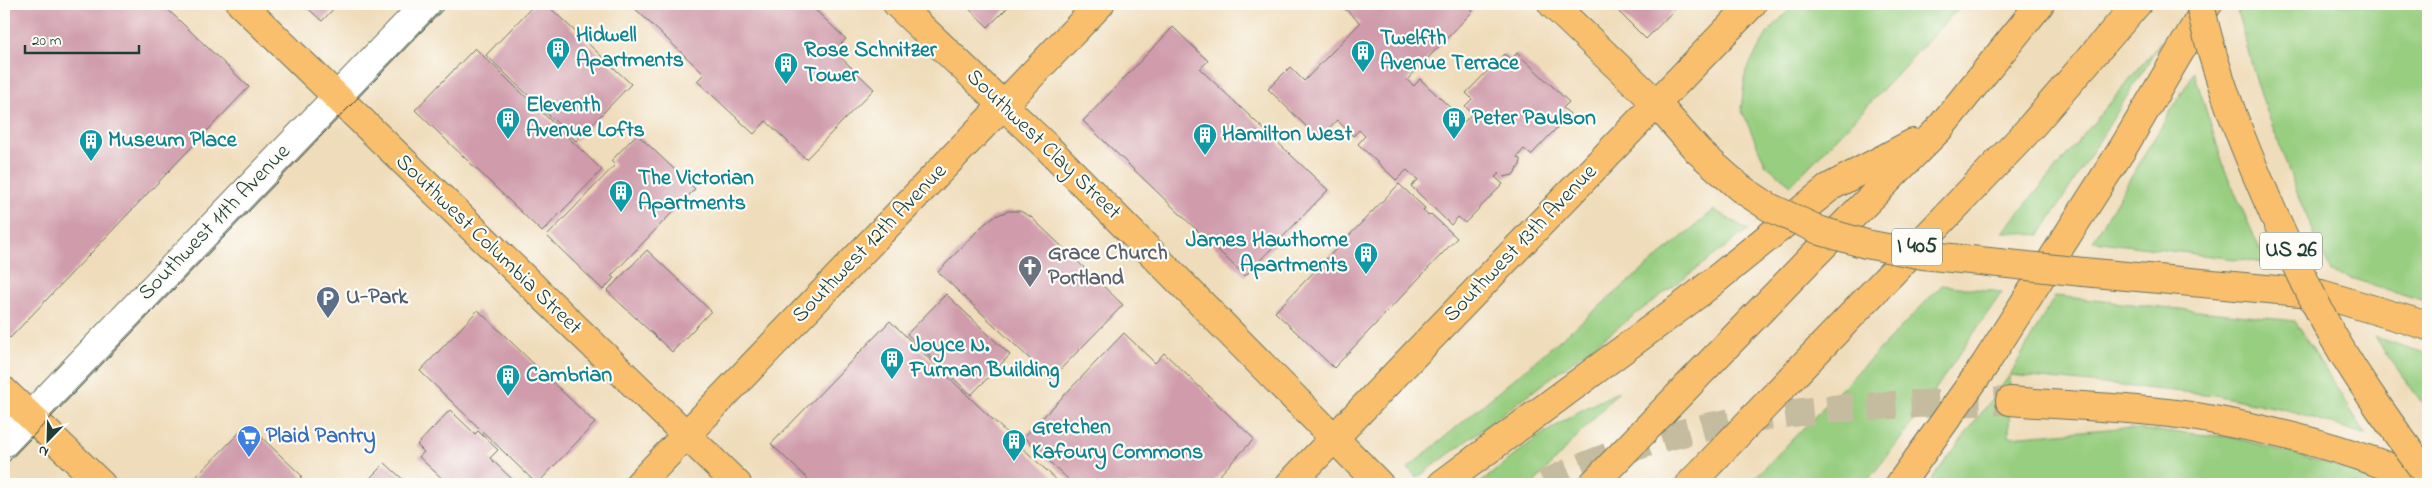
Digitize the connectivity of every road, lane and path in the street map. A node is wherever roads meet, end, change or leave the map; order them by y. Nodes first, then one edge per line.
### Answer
1 (241, 4) edge
2 (426, 4) edge
3 (896, 4) edge
4 (1100, 4) edge
5 (1552, 4) edge
6 (1752, 4) edge
7 (2040, 4) edge
8 (2137, 4) edge
9 (2200, 4) edge
10 (2208, 4) edge
11 (336, 97) junction
12 (1656, 103) junction
13 (1003, 105) junction
14 (1938, 129) junction
15 (2428, 326) edge
16 (4, 391) edge
17 (2010, 401) tunnel mouth
18 (30, 416) junction
19 (686, 436) junction
20 (1334, 438) junction
21 (4, 443) edge
22 (2428, 476) edge
23 (2428, 482) edge
24 (101, 484) edge
25 (639, 484) edge
26 (737, 484) edge
27 (1290, 484) edge
28 (1379, 484) edge
29 (1442, 484) edge
30 (1594, 484) edge
31 (1690, 484) edge
32 (1900, 484) edge

1 - 11 main road, Southwest Columbia Street
2 - 11 street, Southwest 11th Avenue
3 - 13 main road, Southwest Clay Street
4 - 13 main road, Southwest 12th Avenue
5 - 12 main road
6 - 12 main road, Southwest 13th Avenue
7 - 14 main road
8 - 31 main road, I 405
9 - 22 main road, US 26, bridge
10 - 32 main road
11 - 18 street, Southwest 11th Avenue
11 - 19 main road, Southwest Columbia Street
12 - 15 main road, bridge
12 - 20 main road, Southwest 13th Avenue
13 - 19 main road, Southwest 12th Avenue
13 - 20 main road, Southwest Clay Street
14 - 29 main road
14 - 30 main road
16 - 18 main road
17 - 23 main road
18 - 21 street, Southwest 11th Avenue
18 - 24 main road
19 - 25 main road, Southwest 12th Avenue
19 - 26 main road, Southwest Columbia Street
20 - 27 main road, Southwest 13th Avenue
20 - 28 main road, Southwest Clay Street

